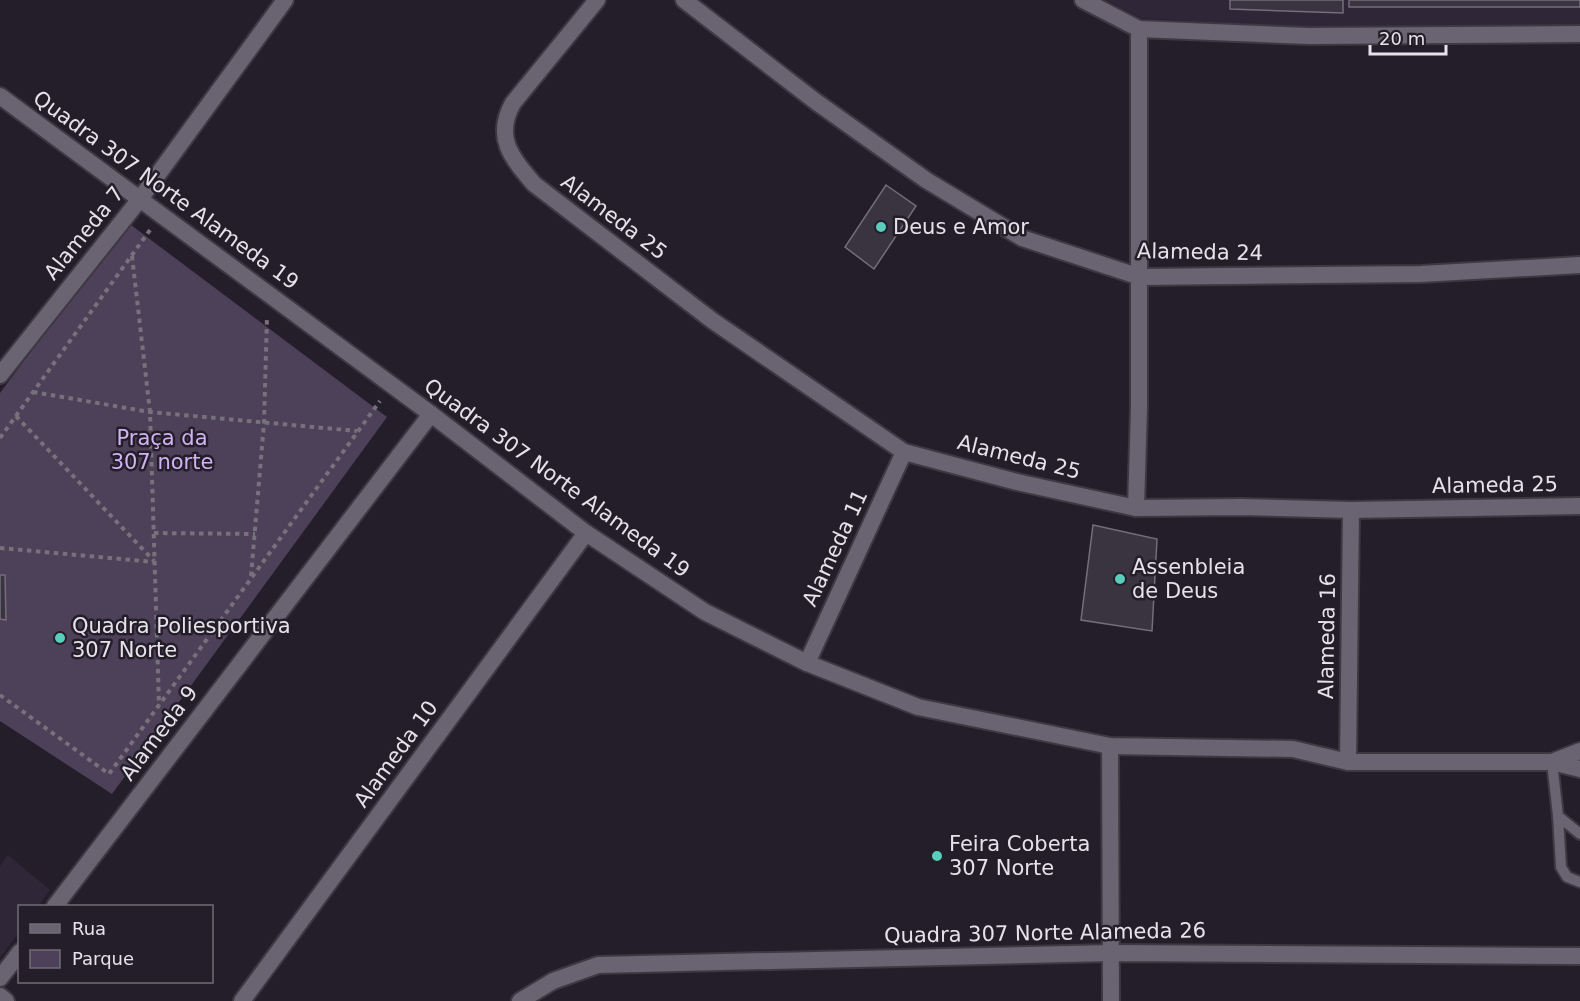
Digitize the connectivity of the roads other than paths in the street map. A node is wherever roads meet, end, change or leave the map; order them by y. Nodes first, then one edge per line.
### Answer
1 (597, 0) edge
2 (684, 0) edge
3 (1083, 0) edge
4 (277, 3) edge
5 (1139, 29) junction
6 (1580, 34) edge
7 (0, 96) edge
8 (140, 199) junction
9 (1580, 266) edge
10 (1140, 277) junction
11 (0, 375) edge
12 (431, 414) junction
13 (904, 452) junction
14 (1580, 506) edge
15 (1136, 508) junction
16 (1351, 510) junction
17 (586, 533) junction
18 (807, 663) junction
19 (1110, 746) junction
20 (1580, 751) edge
21 (1348, 762) junction
22 (1552, 762) junction
23 (1580, 769) edge
24 (1558, 816) junction
25 (1580, 834) edge
26 (1580, 882) edge
27 (55, 905) edge
28 (1111, 953) junction
29 (18, 955) edge
30 (1580, 956) edge
31 (0, 978) edge
32 (0, 996) edge
33 (6, 1001) edge
34 (242, 1001) edge
35 (520, 1001) edge
36 (1111, 1001) edge

1 - 13 street, Alameda 25
2 - 10 street, Alameda 24
3 - 5 street
4 - 8 street, Alameda 7
5 - 6 street
5 - 10 street
7 - 8 street, Quadra 307 Norte Alameda 19
8 - 11 street, Alameda 7
8 - 12 street, Quadra 307 Norte Alameda 19
9 - 10 street, Alameda 24
10 - 15 street
12 - 17 street, Quadra 307 Norte Alameda 19
12 - 27 street, Alameda 9
13 - 15 street, Alameda 25
13 - 18 street, Alameda 11
14 - 16 street, Alameda 25
15 - 16 street, Alameda 25
16 - 21 street, Alameda 16
17 - 18 street, Quadra 307 Norte Alameda 19
17 - 34 street, Alameda 10
18 - 19 street, Quadra 307 Norte Alameda 19
19 - 21 street, Quadra 307 Norte Alameda 19
19 - 28 street
20 - 22 street
21 - 22 street, Quadra 307 Norte Alameda 19
22 - 23 street
22 - 24 lane
24 - 25 lane
24 - 26 lane
28 - 30 street, Quadra 307 Norte Alameda 26
28 - 35 street, Quadra 307 Norte Alameda 26
28 - 36 street
29 - 31 street
32 - 33 street

